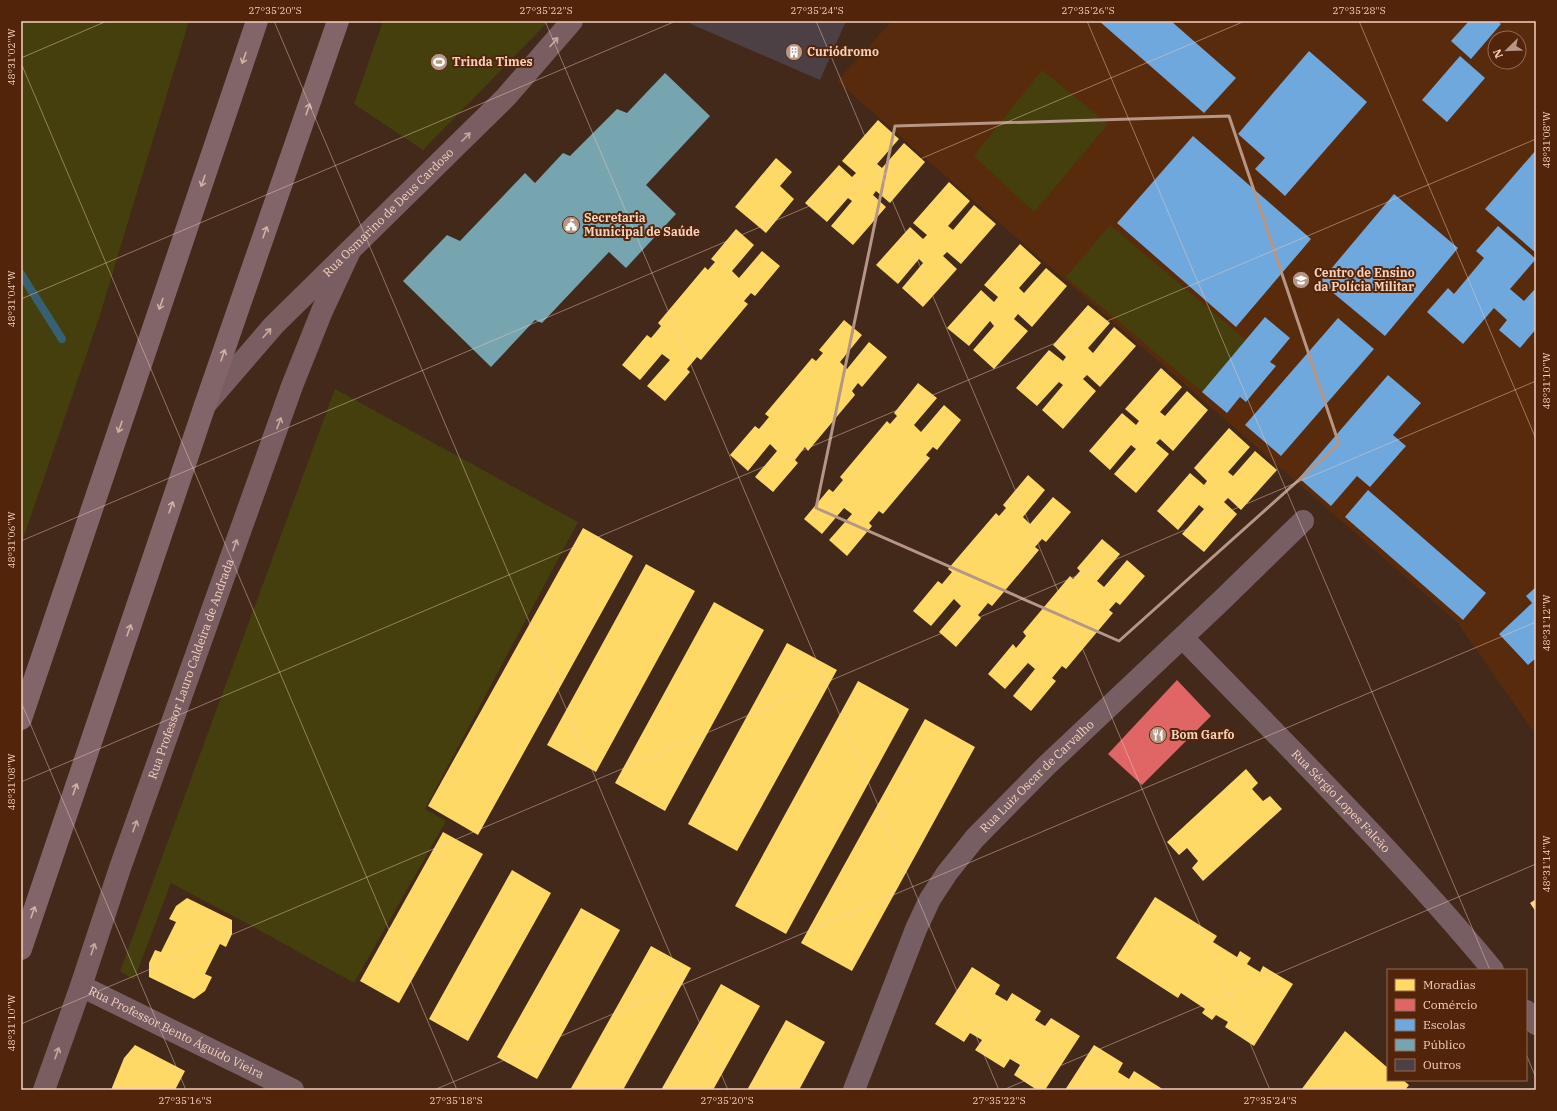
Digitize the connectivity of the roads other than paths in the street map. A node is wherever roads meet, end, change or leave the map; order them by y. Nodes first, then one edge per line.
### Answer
1 (257, 21) edge
2 (338, 21) edge
3 (572, 21) edge
4 (349, 253) junction
5 (205, 405) junction
6 (1303, 521) dead end
7 (1184, 638) junction
8 (21, 719) edge
9 (21, 949) edge
10 (1492, 969) edge
11 (81, 986) junction
12 (1527, 1012) edge
13 (1536, 1024) edge
14 (44, 1090) edge
15 (293, 1090) edge
16 (854, 1090) edge

1 -> 8 main road
5 -> 2 main road
4 -> 3 main road, Rua Osmarino de Deus Cardoso
5 -> 4 main road, Rua Osmarino de Deus Cardoso
11 -> 4 main road, Rua Professor Lauro Caldeira de Andrada
9 -> 5 main road
6 - 7 street, Rua Luiz Oscar de Carvalho
7 - 10 street, Rua Sérgio Lopes Falcão
7 - 16 street, Rua Luiz Oscar de Carvalho
14 -> 11 main road, Rua Professor Lauro Caldeira de Andrada
11 - 15 street, Rua Professor Bento Águido Vieira
12 - 13 street

